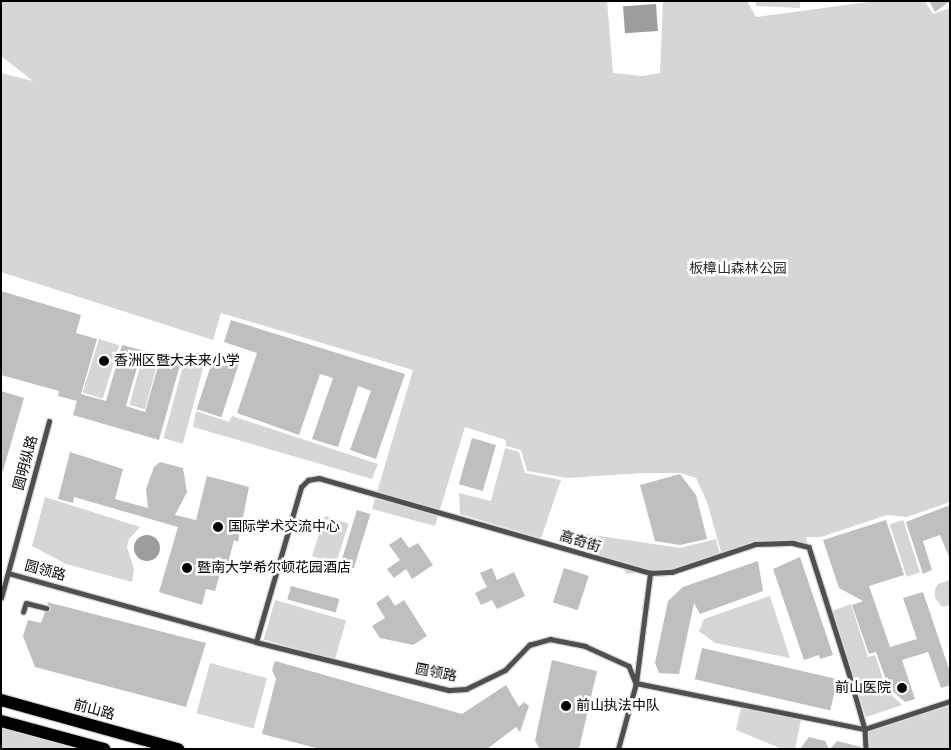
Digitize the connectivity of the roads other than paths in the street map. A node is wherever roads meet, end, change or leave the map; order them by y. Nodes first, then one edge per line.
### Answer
1 (49, 421) dead end
2 (8, 573) junction
3 (650, 573) junction
4 (1, 598) edge
5 (46, 608) dead end
6 (23, 612) dead end
7 (256, 642) junction
8 (636, 683) junction
9 (1, 700) edge
10 (950, 701) edge
11 (1, 721) edge
12 (865, 729) junction
13 (104, 749) edge
14 (178, 749) edge
15 (618, 749) edge
16 (866, 749) edge

1 - 2 lane, 圆明纵路
2 - 4 lane, 圆明纵路
2 - 7 lane, 圆领路
3 - 7 lane, 高奇街
3 - 8 lane
3 - 12 lane, 高奇街
5 - 6 lane
7 - 8 lane, 圆领路
8 - 12 lane
8 - 15 lane
9 - 14 main road, 前山路
10 - 12 lane
11 - 13 main road
12 - 16 lane, 高奇街

